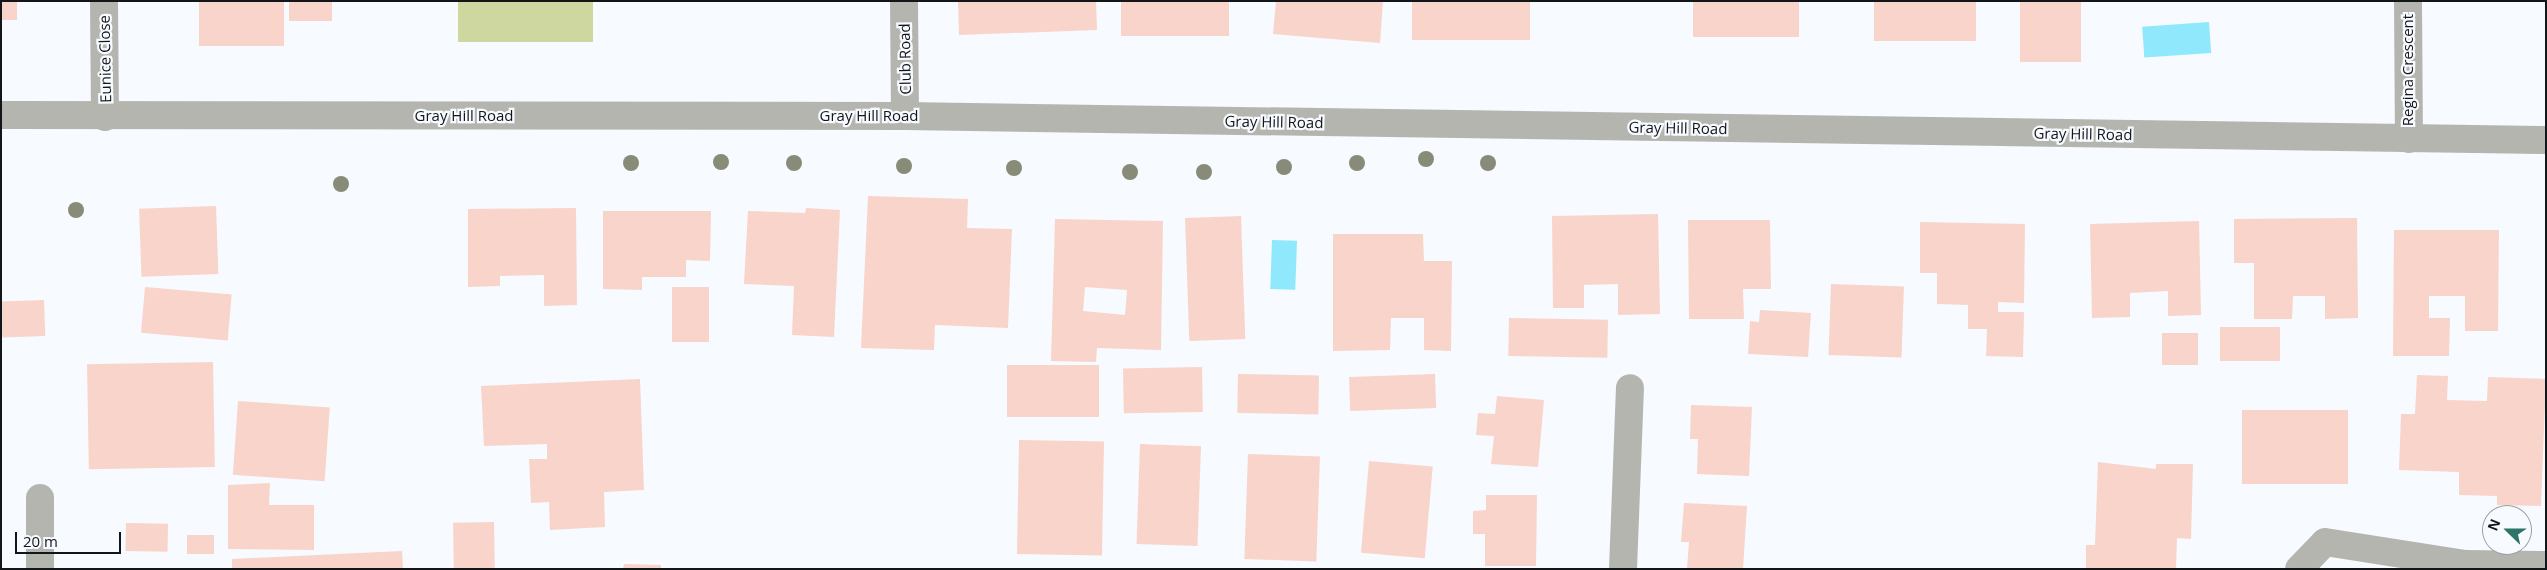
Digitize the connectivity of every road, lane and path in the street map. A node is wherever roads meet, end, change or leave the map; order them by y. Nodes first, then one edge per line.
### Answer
1 (104, 1) edge
2 (904, 1) edge
3 (2408, 1) edge
4 (1, 115) edge
5 (906, 116) junction
6 (105, 117) junction
7 (2409, 139) junction
8 (2546, 140) edge
9 (1630, 388) dead end
10 (40, 498) dead end
11 (2546, 565) edge
12 (2464, 566) edge
13 (40, 569) edge
14 (1623, 569) edge
15 (2298, 569) edge

1 - 6 street, Eunice Close
2 - 5 street, Club Road
3 - 7 street, Regina Crescent
4 - 6 street, Gray Hill Road
5 - 6 street, Gray Hill Road
5 - 7 street, Gray Hill Road
7 - 8 street, Gray Hill Road
9 - 14 street
10 - 13 street
11 - 12 street
12 - 15 street

